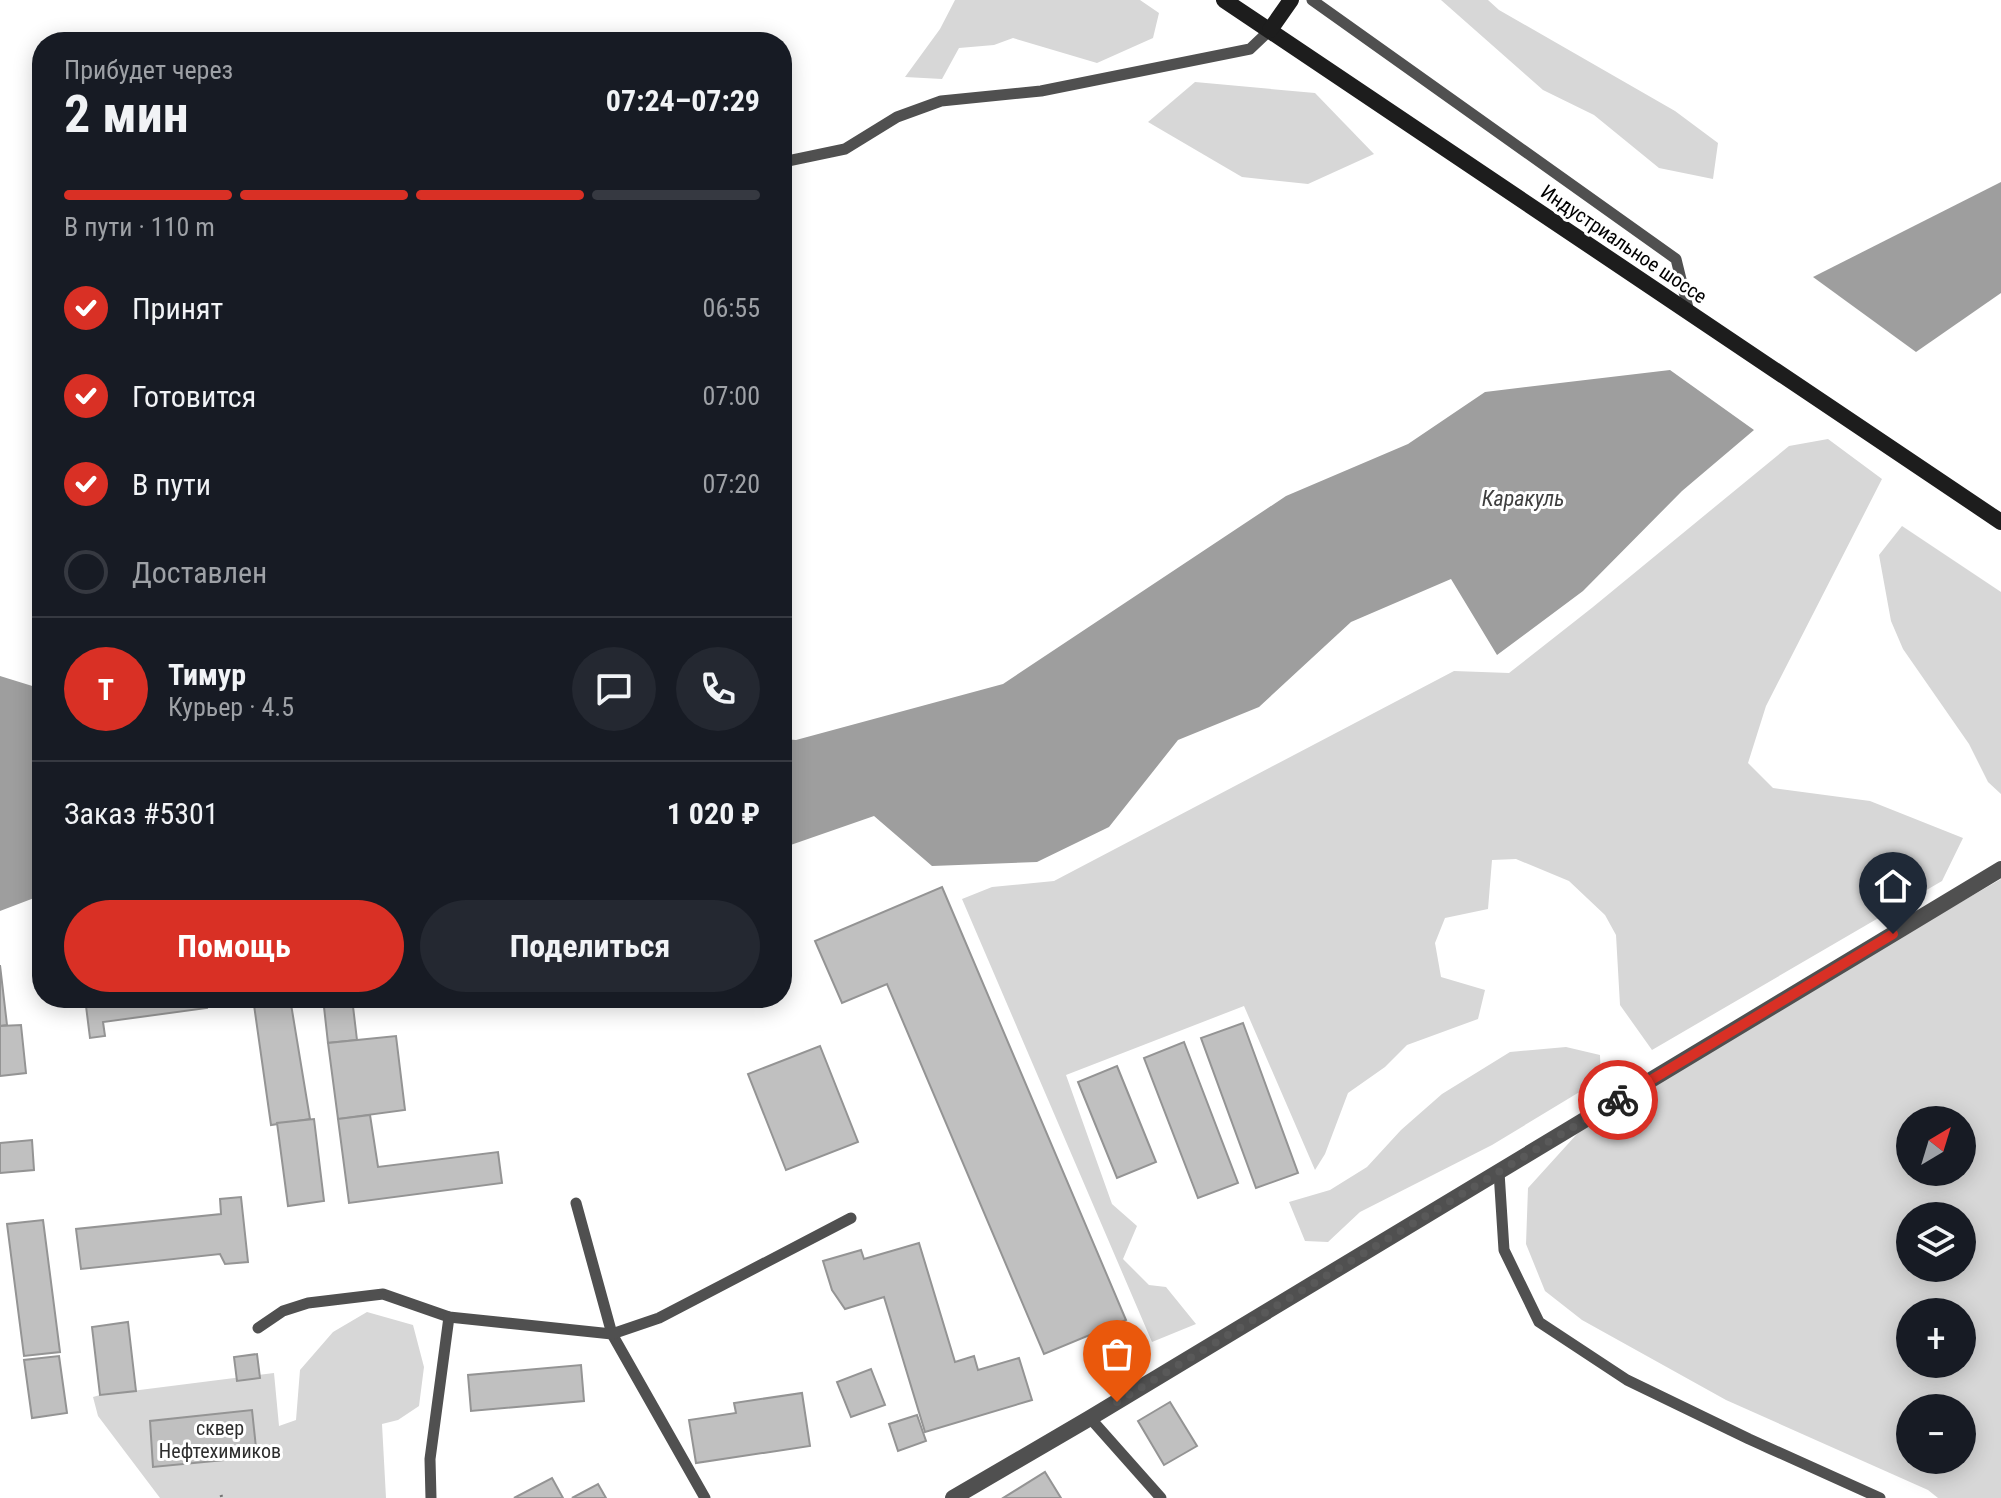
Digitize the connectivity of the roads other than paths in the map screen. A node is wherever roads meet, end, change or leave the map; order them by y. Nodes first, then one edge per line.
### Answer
1 (1224, 0) edge
2 (1290, 0) edge
3 (1312, 0) edge
4 (1270, 30) junction
5 (792, 160) edge
6 (1689, 312) junction
7 (2001, 522) edge
8 (2001, 869) edge
9 (1499, 1172) junction
10 (576, 1203) dead end
11 (851, 1218) dead end
12 (449, 1317) junction
13 (258, 1328) dead end
14 (612, 1334) junction
15 (1090, 1418) junction
16 (431, 1498) edge
17 (705, 1498) edge
18 (953, 1498) edge
19 (1161, 1498) edge
20 (1880, 1498) edge

1 - 4 main road, Индустриальное шоссе
2 - 4 main road
3 - 6 lane
4 - 5 lane
4 - 6 main road, Индустриальное шоссе
6 - 7 main road, Индустриальное шоссе
8 - 9 street
9 - 15 street
9 - 20 lane
10 - 14 lane
11 - 14 lane
12 - 13 lane
12 - 14 lane
12 - 16 lane
14 - 17 lane
15 - 18 street
15 - 19 lane

